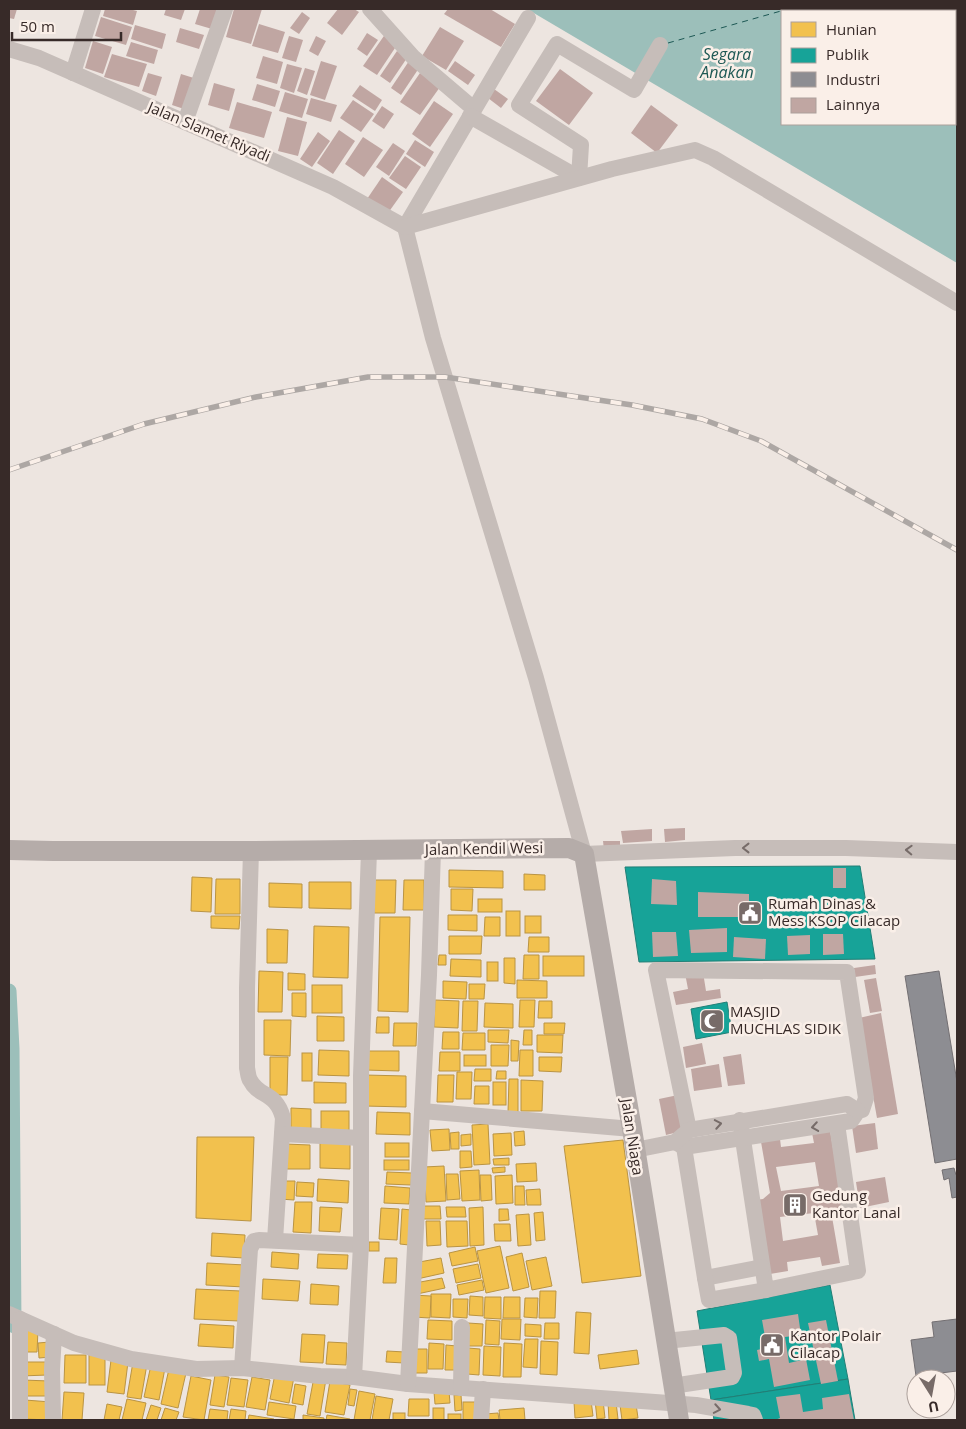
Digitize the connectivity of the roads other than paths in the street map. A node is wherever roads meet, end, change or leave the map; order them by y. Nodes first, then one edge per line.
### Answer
1 (93, 9) edge
2 (225, 9) edge
3 (370, 9) edge
4 (528, 18) dead end
5 (660, 45) dead end
6 (9, 49) edge
7 (73, 73) junction
8 (472, 113) junction
9 (185, 122) junction
10 (579, 178) junction
11 (404, 227) junction
12 (957, 303) edge
13 (14, 850) edge
14 (370, 850) junction
15 (433, 850) junction
16 (251, 851) junction
17 (957, 852) edge
18 (584, 854) junction
19 (422, 1111) junction
20 (858, 1111) junction
21 (740, 1120) junction
22 (837, 1124) junction
23 (632, 1129) junction
24 (689, 1130) junction
25 (282, 1134) junction
26 (361, 1138) junction
27 (744, 1138) junction
28 (679, 1144) junction
29 (635, 1150) junction
30 (275, 1240) junction
31 (361, 1245) junction
32 (762, 1267) junction
33 (705, 1278) junction
34 (766, 1290) junction
35 (15, 1317) edge
36 (462, 1327) dead end
37 (54, 1334) junction
38 (665, 1341) junction
39 (242, 1368) junction
40 (354, 1377) junction
41 (408, 1384) junction
42 (461, 1388) junction
43 (482, 1389) junction
44 (676, 1403) edge
45 (20, 1420) edge
46 (54, 1420) edge
47 (481, 1420) edge
48 (755, 1420) edge

1 - 7 street
2 - 9 street
3 - 8 street
4 - 8 street
5 - 10 street
6 - 7 street, Jalan Slamet Riyadi
7 - 9 street, Jalan Slamet Riyadi
8 - 10 street
8 - 11 street
9 - 11 street, Jalan Slamet Riyadi
10 - 11 street
10 - 12 street
11 - 18 street
13 - 16 main road, Jalan Kendil Wesi
14 - 15 main road, Jalan Kendil Wesi
14 - 16 main road, Jalan Kendil Wesi
14 - 26 street
15 - 18 main road, Jalan Kendil Wesi
15 - 19 street
16 - 25 street
17 -> 18 street, Jalan Kendil Wesi
18 - 23 main road, Jalan Niaga
19 - 23 street
19 - 41 street
20 - 21 street
20 - 22 street
20 - 24 street
24 -> 21 street
21 - 27 street
22 -> 27 street
22 - 34 street
23 - 29 main road, Jalan Niaga
24 - 28 street
25 - 26 street
25 - 30 street
26 - 31 street
27 - 28 street
27 - 32 street
28 - 29 street
28 - 33 street
29 - 38 main road, Jalan Niaga
30 - 31 street
30 - 39 street
31 - 40 street
32 - 33 street
32 - 34 street
33 - 34 street
35 - 37 street
35 - 45 street
36 - 42 street
37 - 39 street
37 - 46 street
38 - 44 main road, Jalan Niaga
38 - 44 street
39 - 40 street
40 - 41 street
41 - 42 street
42 - 43 street
43 - 44 street
43 - 47 street
44 -> 48 street

